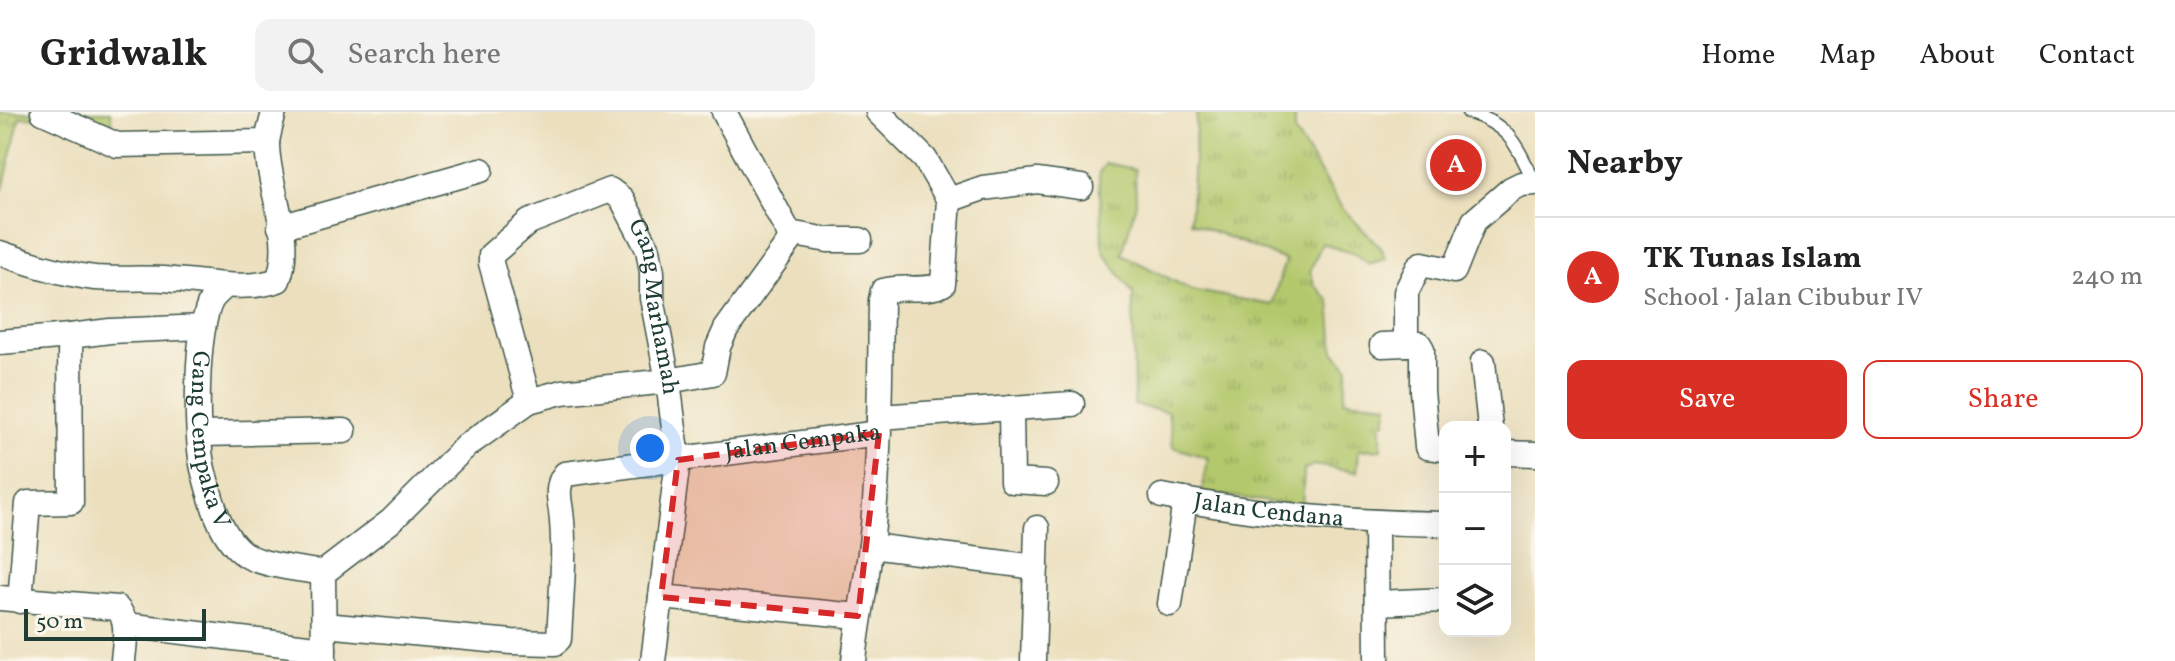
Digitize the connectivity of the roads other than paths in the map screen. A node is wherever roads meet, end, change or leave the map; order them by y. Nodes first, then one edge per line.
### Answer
1 (43, 112) edge
2 (274, 112) edge
3 (724, 112) edge
4 (878, 112) edge
5 (1468, 112) edge
6 (267, 142) junction
7 (481, 170) dead end
8 (1535, 183) edge
9 (1081, 187) dead end
10 (949, 200) junction
11 (280, 227) junction
12 (789, 233) junction
13 (860, 240) dead end
14 (0, 253) edge
15 (225, 286) junction
16 (203, 327) junction
17 (70, 336) junction
18 (0, 342) edge
19 (1483, 362) dead end
20 (668, 381) junction
21 (529, 401) junction
22 (1072, 404) dead end
23 (1011, 408) junction
24 (1489, 421) edge
25 (879, 425) junction
26 (344, 431) dead end
27 (201, 434) junction
28 (1511, 453) edge
29 (1433, 454) edge
30 (1535, 454) edge
31 (678, 460) junction
32 (1046, 483) dead end
33 (1376, 524) junction
34 (1439, 524) edge
35 (1037, 528) dead end
36 (871, 546) junction
37 (1036, 567) junction
38 (323, 573) junction
39 (661, 597) junction
40 (10, 600) edge
41 (1439, 600) edge
42 (1377, 603) junction
43 (1170, 604) dead end
44 (858, 616) junction
45 (126, 625) junction
46 (324, 645) edge
47 (511, 652) edge
48 (123, 661) edge
49 (653, 661) edge
50 (854, 661) edge
51 (1033, 661) edge
52 (1377, 661) edge

1 - 6 street
2 - 6 street
3 - 12 street
4 - 10 street
5 - 8 lane
6 - 11 street
7 - 11 street
8 - 29 street
9 - 10 street
10 - 25 street
11 - 15 street
12 - 13 street
12 - 20 street
14 - 15 street
15 - 16 street, Gang Cempaka V
16 - 17 street
16 - 27 street, Gang Cempaka V
17 - 18 street
17 - 40 street
19 - 24 street
20 - 21 street
20 - 21 street, Gang Marhamah
20 - 31 street, Gang Marhamah
21 - 38 street
22 - 23 street
23 - 25 street
23 - 32 street
25 - 31 street, Jalan Cempaka
25 - 36 street, Jalan Cempaka
26 - 27 street
27 - 38 street, Gang Cempaka V
28 - 30 street
31 - 39 street
31 - 47 street
33 - 34 street, Jalan Cendana
33 - 42 street, Jalan Cendana
33 - 43 street, Jalan Cendana
35 - 37 street
36 - 37 street
36 - 44 street, Jalan Cempaka
37 - 51 street
38 - 46 street
39 - 44 street
39 - 49 street
40 - 45 street
41 - 42 street
42 - 52 street, Jalan Cendana
44 - 50 street, Jalan Cempaka
45 - 46 street
45 - 48 street
46 - 47 street

